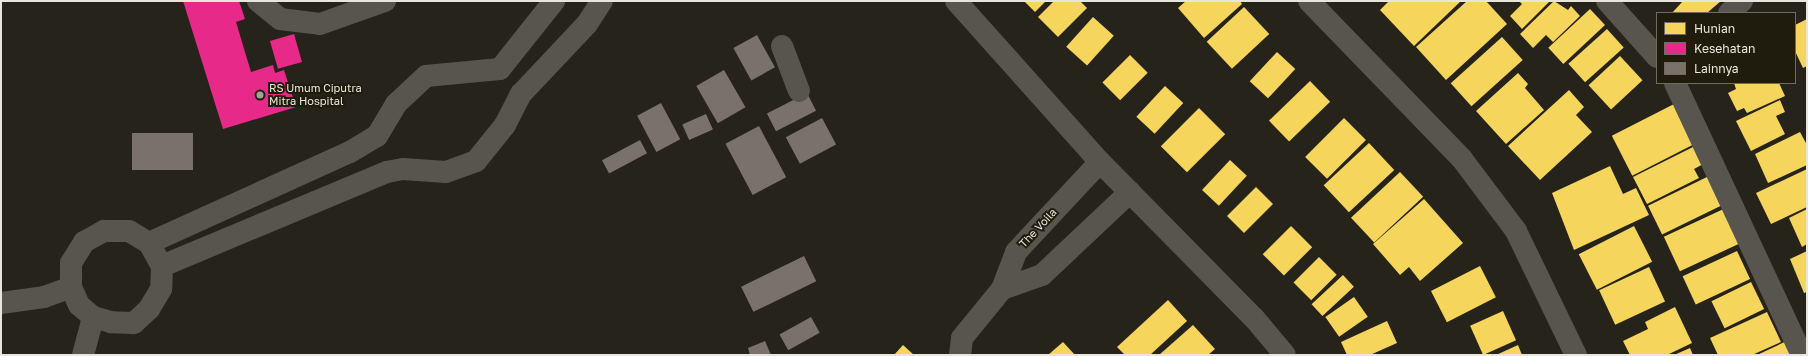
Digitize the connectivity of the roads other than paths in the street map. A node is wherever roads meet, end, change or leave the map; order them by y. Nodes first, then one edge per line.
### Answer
1 (258, 1) edge
2 (385, 1) edge
3 (554, 1) edge
4 (602, 1) edge
5 (956, 1) edge
6 (1607, 1) edge
7 (1742, 1) edge
8 (1318, 4) edge
9 (1730, 12) edge
10 (782, 46) dead end
11 (1656, 56) edge
12 (1675, 84) edge
13 (799, 91) dead end
14 (350, 152) junction
15 (1100, 162) junction
16 (366, 180) junction
17 (1130, 192) junction
18 (149, 243) junction
19 (162, 266) junction
20 (71, 287) junction
21 (1002, 289) junction
22 (1, 303) edge
23 (94, 317) junction
24 (83, 355) edge
25 (960, 355) edge
26 (1285, 355) edge
27 (1576, 355) edge
28 (1802, 355) edge

1 - 2 street
3 - 14 street
4 - 16 street
5 - 15 street
6 - 11 street
7 - 9 street
8 - 27 street
10 - 13 street
12 - 28 street
14 - 16 street
14 - 18 street
15 - 17 street
15 - 21 street, The Voila
16 - 19 street
17 - 21 street
17 - 26 street
18 - 19 street
18 - 20 street
19 - 23 street
20 - 22 street
20 - 23 street
21 - 25 street
23 - 24 street

